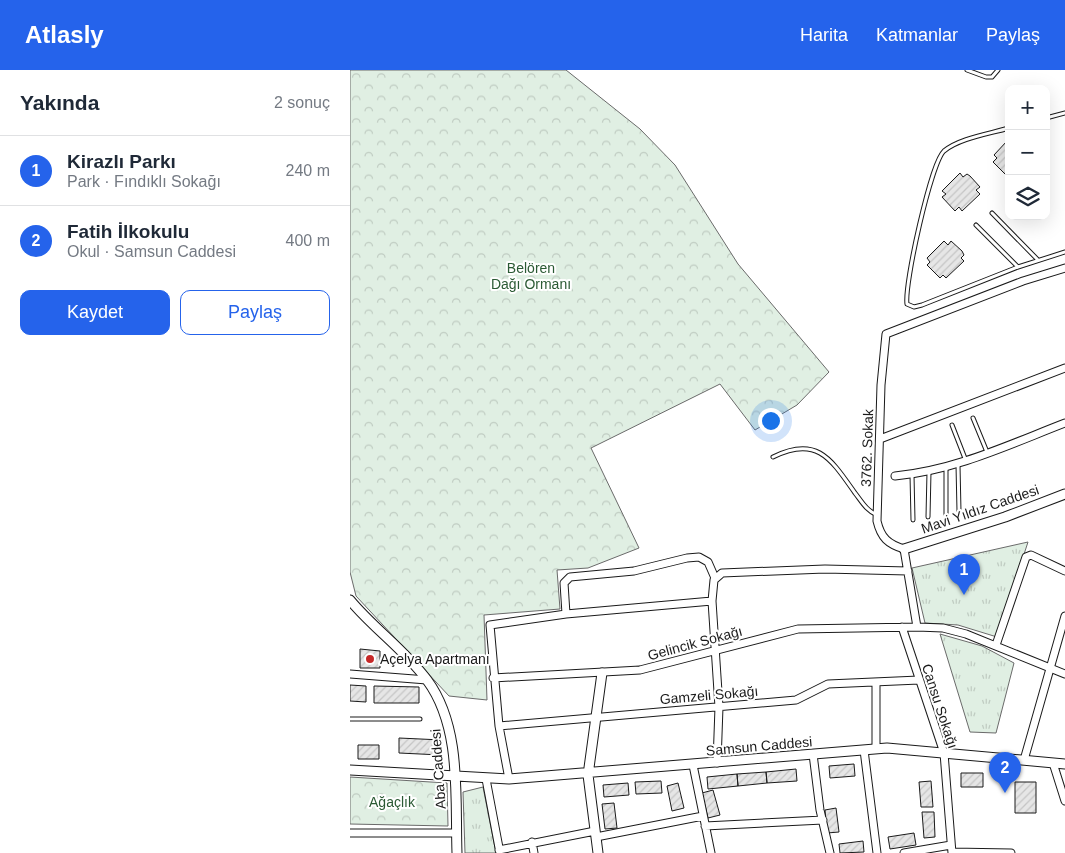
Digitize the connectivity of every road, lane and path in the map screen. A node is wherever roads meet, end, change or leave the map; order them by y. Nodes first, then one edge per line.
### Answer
1 (967, 70) edge
2 (998, 70) edge
3 (978, 72) edge
4 (1065, 113) edge
5 (1050, 117) edge
6 (1005, 129) edge
7 (992, 213) dead end
8 (976, 225) dead end
9 (1065, 252) edge
10 (1038, 260) junction
11 (1018, 267) junction
12 (1065, 268) edge
13 (1065, 368) edge
14 (973, 418) dead end
15 (1065, 423) edge
16 (952, 425) dead end
17 (880, 439) junction
18 (987, 453) junction
19 (773, 456) dead end
20 (966, 461) junction
21 (958, 464) junction
22 (946, 468) junction
23 (929, 472) junction
24 (912, 474) junction
25 (895, 476) dead end
26 (1065, 494) edge
27 (958, 511) dead end
28 (946, 514) dead end
29 (877, 515) junction
30 (928, 518) dead end
31 (913, 520) dead end
32 (904, 550) junction
33 (908, 571) junction
34 (1065, 571) edge
35 (715, 578) junction
36 (350, 600) edge
37 (712, 601) junction
38 (566, 614) junction
39 (1065, 616) edge
40 (902, 627) junction
41 (917, 627) junction
42 (996, 645) junction
43 (715, 651) junction
44 (1050, 670) junction
45 (602, 673) junction
46 (350, 674) edge
47 (1065, 674) edge
48 (493, 678) junction
49 (427, 680) junction
50 (919, 680) junction
51 (876, 682) junction
52 (719, 707) junction
53 (596, 718) junction
54 (350, 719) edge
55 (420, 719) dead end
56 (499, 726) junction
57 (876, 749) junction
58 (864, 750) junction
59 (944, 753) junction
60 (813, 754) junction
61 (1024, 760) junction
62 (717, 763) junction
63 (1053, 763) junction
64 (1065, 764) edge
65 (693, 765) junction
66 (350, 770) edge
67 (588, 774) junction
68 (454, 776) junction
69 (486, 779) junction
70 (509, 779) junction
71 (1065, 801) edge
72 (704, 816) junction
73 (822, 820) junction
74 (706, 826) junction
75 (350, 833) edge
76 (456, 833) junction
77 (596, 834) junction
78 (532, 842) junction
79 (952, 850) edge
80 (500, 852) edge
81 (457, 853) edge
82 (534, 853) edge
83 (598, 853) edge
84 (711, 853) edge
85 (830, 853) edge
86 (877, 853) edge
87 (904, 853) edge
88 (1011, 853) edge

1 - 3 lane
2 - 3 lane
4 - 5 lane
6 - 11 lane
7 - 10 lane
8 - 11 lane
9 - 10 lane
10 - 11 lane
12 - 17 street, 3762. Sokak
13 - 17 street
14 - 18 lane
15 - 18 street
16 - 20 lane
17 - 29 street, 3762. Sokak
18 - 20 street
19 - 29 lane
20 - 21 street
21 - 22 street
21 - 27 lane
22 - 23 street
22 - 28 lane
23 - 24 street
23 - 30 lane
24 - 25 street
24 - 31 lane
26 - 32 street, Mavi Yıldız Caddesi
29 - 32 street, 3762. Sokak
32 - 33 street
33 - 35 street
33 - 41 street
34 - 42 street
35 - 37 street
35 - 38 street
36 - 49 street, Aba Caddesi
37 - 38 street
37 - 43 street
38 - 48 street
39 - 44 street
40 - 41 street, Gelincik Sokağı
40 - 43 street, Gelincik Sokağı
40 - 50 street, Cansu Sokağı
41 - 42 street, Gelincik Sokağı
42 - 44 street, Gelincik Sokağı
43 - 45 street, Gelincik Sokağı
43 - 52 street
44 - 47 street, Gelincik Sokağı
44 - 61 street
45 - 48 street, Gelincik Sokağı
45 - 53 street
46 - 49 street
48 - 56 street
49 - 68 street, Aba Caddesi
50 - 51 street, Gamzeli Sokağı
50 - 59 street, Cansu Sokağı
51 - 52 street, Gamzeli Sokağı
51 - 57 street
52 - 53 street, Gamzeli Sokağı
52 - 62 street
53 - 56 street, Gamzeli Sokağı
53 - 67 street
54 - 55 lane
56 - 70 street
57 - 58 street, Samsun Caddesi
57 - 59 street, Samsun Caddesi
58 - 60 street, Samsun Caddesi
58 - 86 street
59 - 61 street, Samsun Caddesi
59 - 79 street, Cansu Sokağı
60 - 62 street, Samsun Caddesi
60 - 73 street
61 - 63 street, Samsun Caddesi
62 - 65 street, Samsun Caddesi
63 - 64 street, Samsun Caddesi
63 - 71 street
65 - 67 street, Samsun Caddesi
65 - 72 street
66 - 68 street, Samsun Caddesi
67 - 70 street, Samsun Caddesi
67 - 77 street
68 - 69 street, Samsun Caddesi
68 - 76 street, Aba Caddesi
69 - 70 street, Samsun Caddesi
69 - 80 street
72 - 74 street
72 - 77 street
73 - 74 street
73 - 85 street
74 - 84 street
75 - 76 street
76 - 81 street, Aba Caddesi
77 - 78 street
77 - 83 street
78 - 80 street
78 - 82 street
79 - 87 street
79 - 88 street

